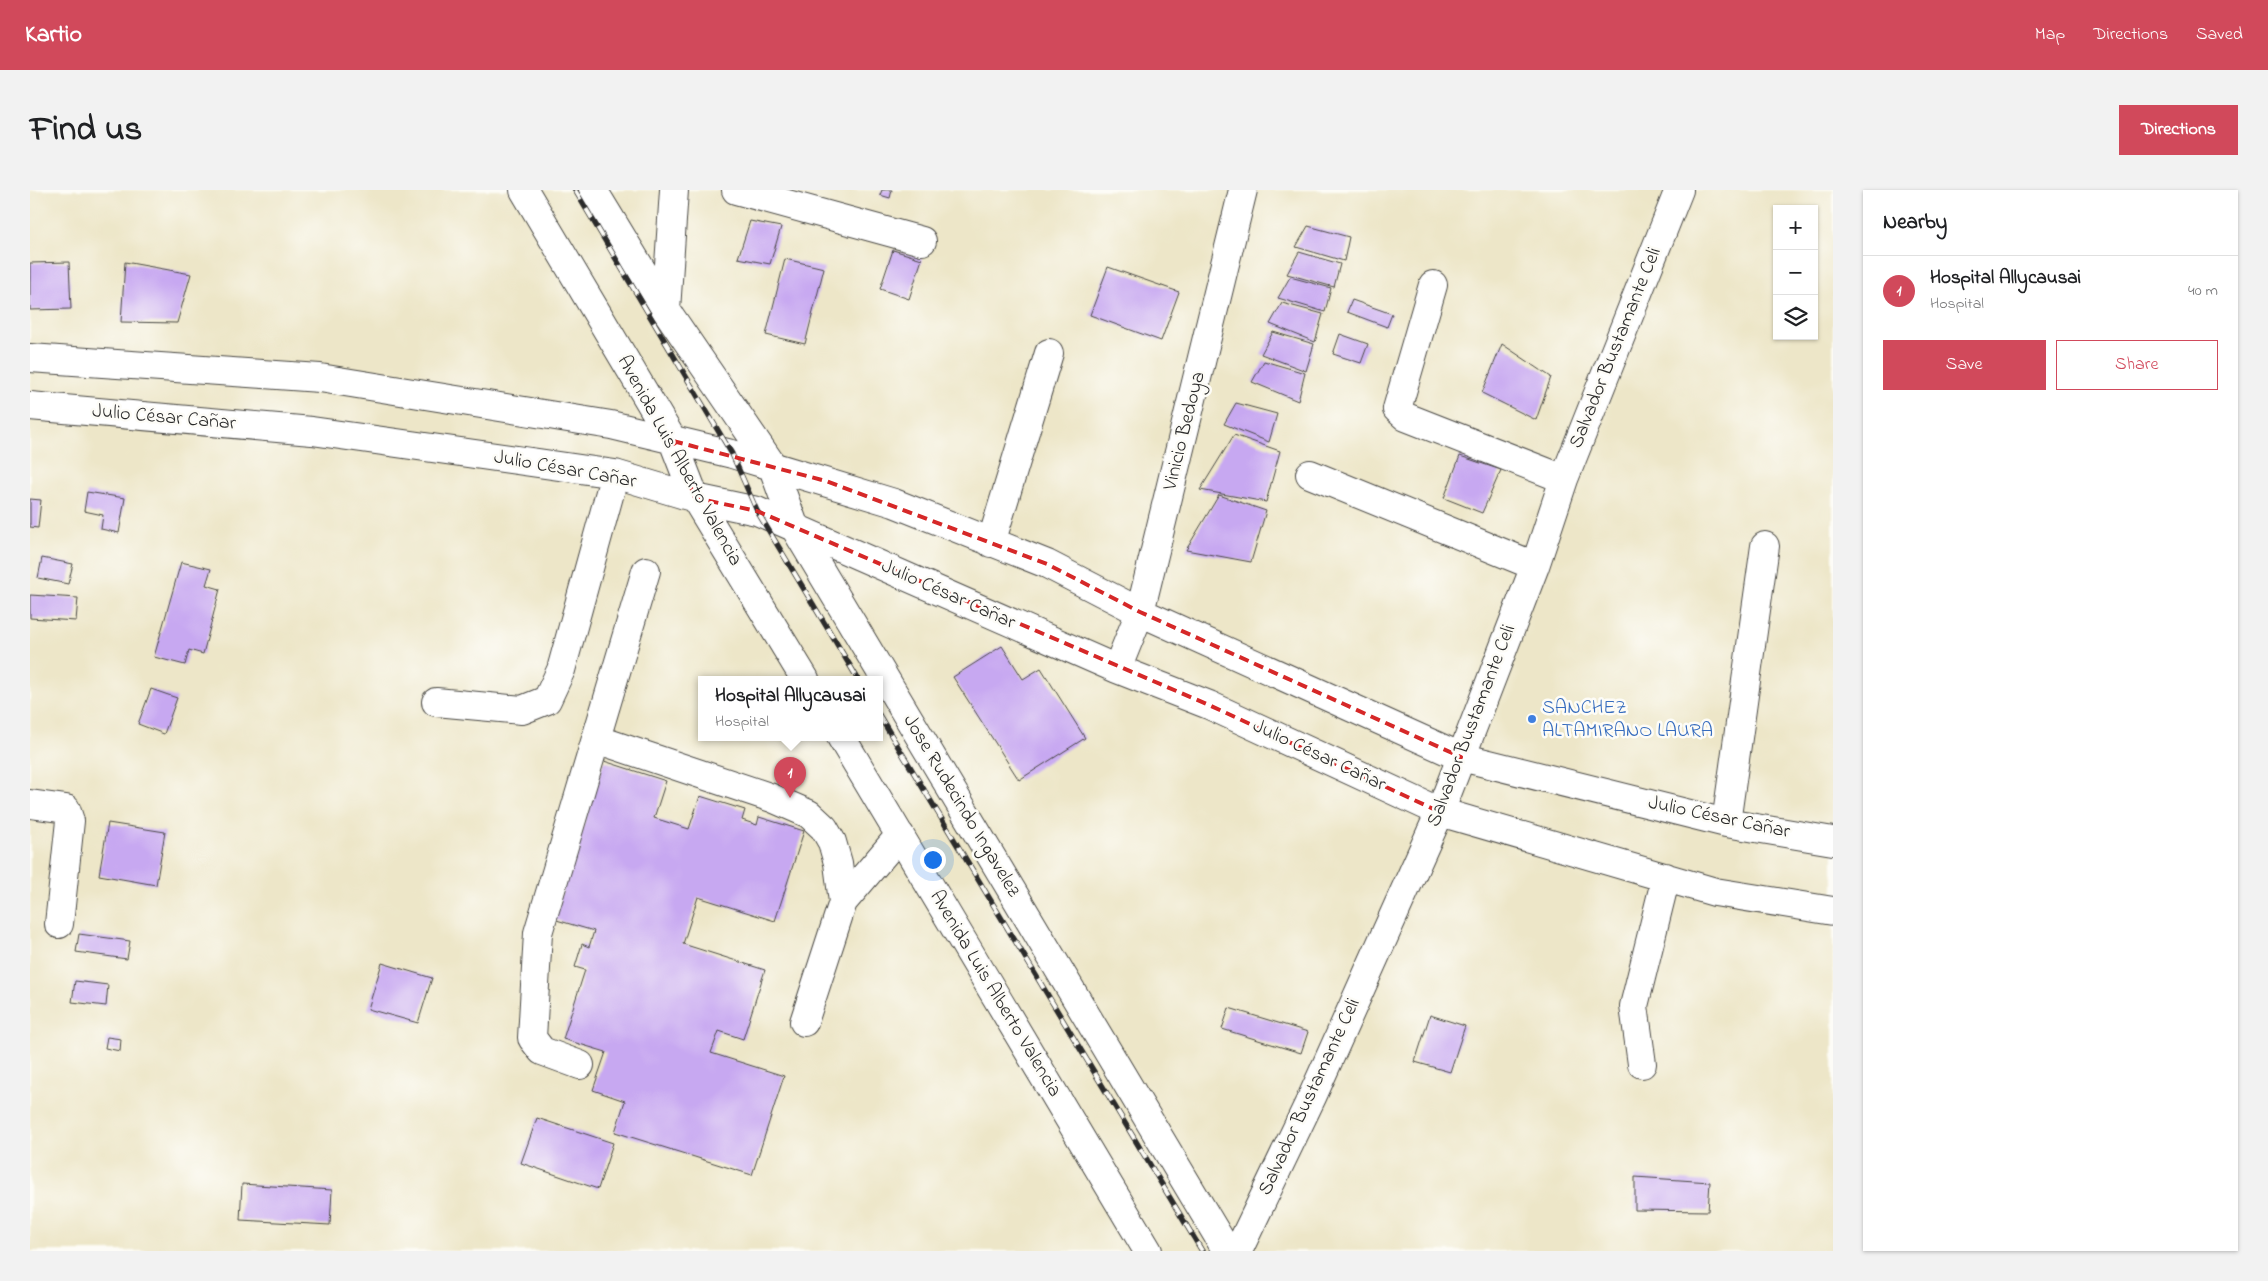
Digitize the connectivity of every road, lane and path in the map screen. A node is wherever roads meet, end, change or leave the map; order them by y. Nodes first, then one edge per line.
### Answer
1 (524, 190) edge
2 (593, 190) edge
3 (674, 190) edge
4 (736, 190) edge
5 (1244, 190) edge
6 (1679, 190) edge
7 (922, 241) dead end
8 (1433, 285) dead end
9 (666, 310) junction
10 (1049, 353) dead end
11 (30, 358) edge
12 (30, 406) edge
13 (673, 441) junction
14 (772, 465) junction
15 (615, 474) junction
16 (1310, 474) dead end
17 (1564, 479) junction
18 (695, 498) junction
19 (795, 528) junction
20 (991, 543) junction
21 (1765, 546) dead end
22 (1535, 566) junction
23 (646, 571) dead end
24 (1140, 612) junction
25 (1117, 669) junction
26 (804, 676) edge
27 (436, 702) dead end
28 (596, 739) junction
29 (842, 741) edge
30 (1461, 757) junction
31 (30, 804) edge
32 (1440, 812) junction
33 (1726, 823) junction
34 (900, 835) junction
35 (1833, 841) edge
36 (1666, 877) junction
37 (843, 902) junction
38 (1833, 911) edge
39 (59, 924) dead end
40 (804, 1022) dead end
41 (1642, 1064) dead end
42 (580, 1065) dead end
43 (1148, 1251) edge
44 (1227, 1251) edge
45 (1238, 1251) edge

1 - 13 street, Avenida Luis Alberto Valencia
2 - 9 street, Jose Rudecindo Ingavelez
3 - 9 street
4 - 7 street
5 - 24 street, Vinicio Bedoya
6 - 17 street, Salvador Bustamante Celi
8 - 17 street
9 - 14 street, Jose Rudecindo Ingavelez
10 - 20 street
11 - 13 street, Julio César Cañar
12 - 15 street, Julio César Cañar
13 - 14 street, Julio César Cañar
13 - 18 street, Avenida Luis Alberto Valencia
14 - 19 street, Jose Rudecindo Ingavelez
14 - 20 street, Julio César Cañar
15 - 18 street, Julio César Cañar
15 - 27 street
16 - 22 street
17 - 22 street, Salvador Bustamante Celi
18 - 19 street, Julio César Cañar
18 - 26 street, Avenida Luis Alberto Valencia
19 - 25 street, Julio César Cañar
19 - 44 street, Jose Rudecindo Ingavelez
20 - 24 street, Julio César Cañar
21 - 33 street
22 - 30 street, Salvador Bustamante Celi
23 - 28 street
24 - 25 street, Vinicio Bedoya
24 - 30 street, Julio César Cañar
25 - 32 street, Julio César Cañar
28 - 37 street
28 - 42 street
29 - 34 street, Avenida Luis Alberto Valencia
30 - 32 street, Salvador Bustamante Celi
30 - 33 street, Julio César Cañar
31 - 39 street
32 - 36 street, Julio César Cañar
32 - 45 street, Salvador Bustamante Celi
33 - 35 street, Julio César Cañar
34 - 37 street
34 - 43 street, Avenida Luis Alberto Valencia
36 - 38 street, Julio César Cañar
36 - 41 street
37 - 40 street

